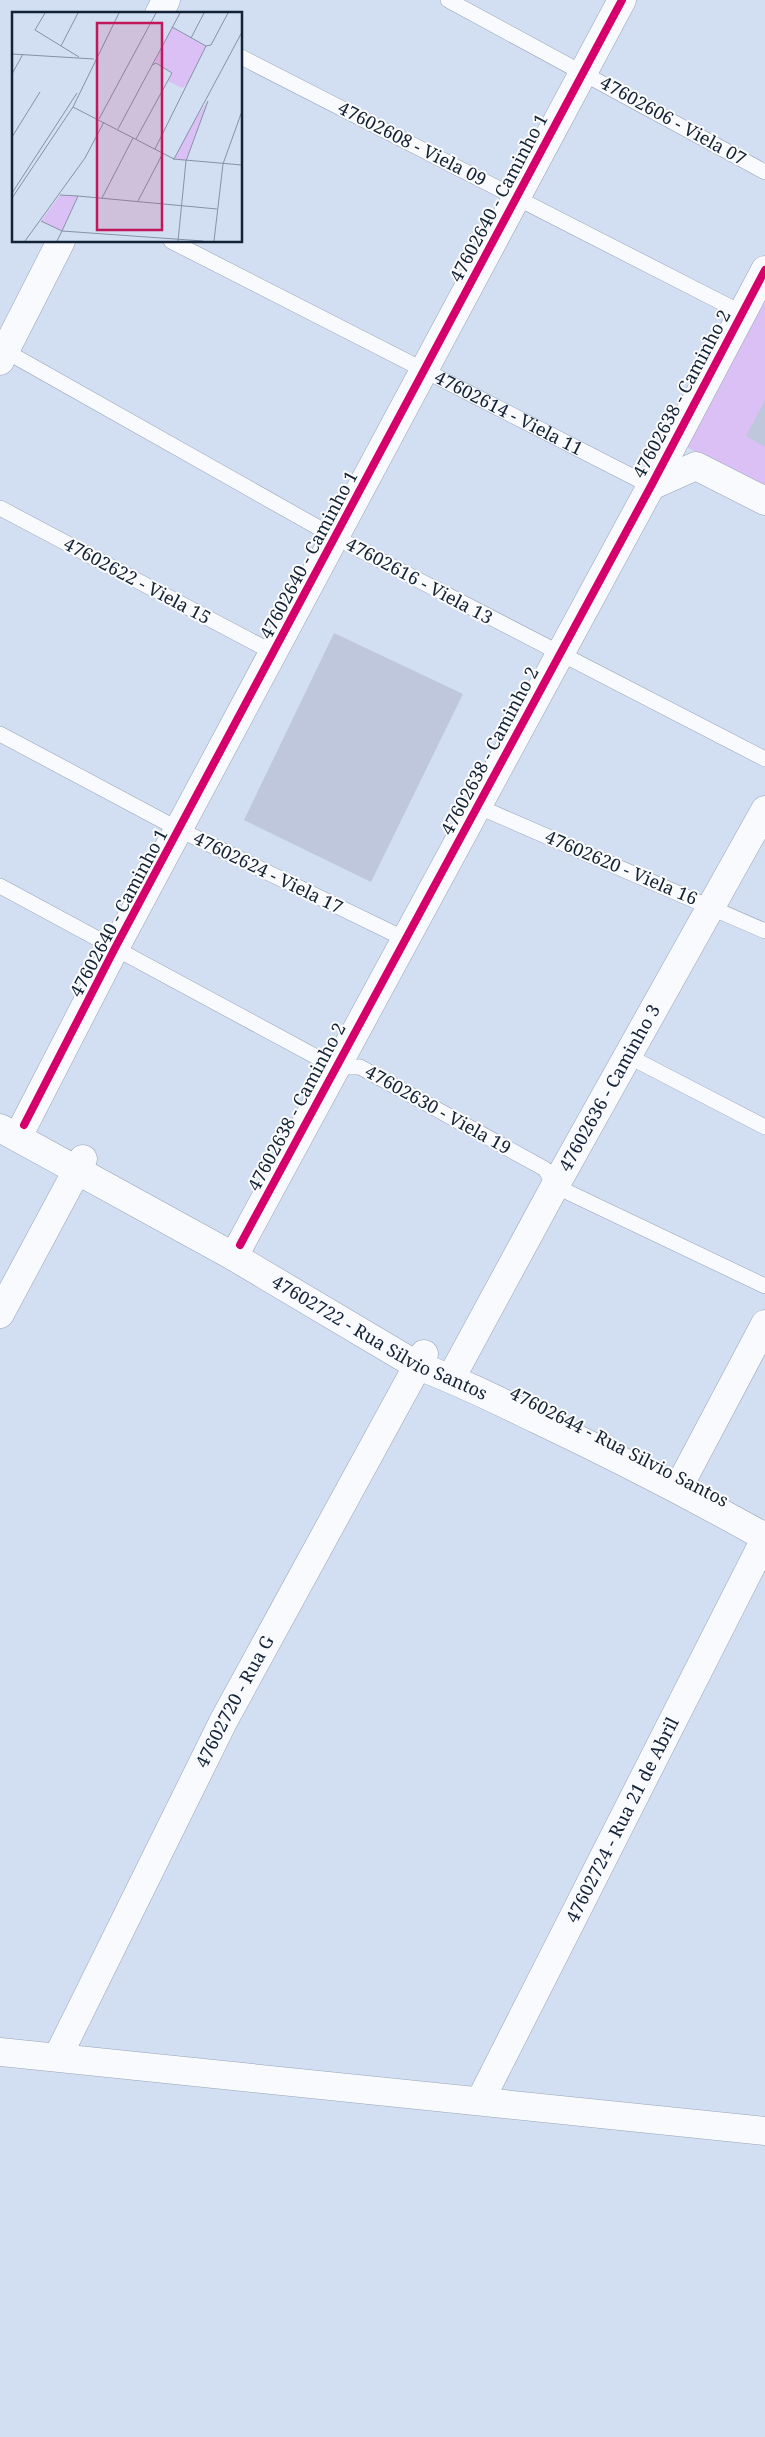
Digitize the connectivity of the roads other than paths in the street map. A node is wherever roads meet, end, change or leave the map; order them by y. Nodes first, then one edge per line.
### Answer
1 (166, 0) edge
2 (186, 0) edge
3 (448, 0) edge
4 (622, 0) edge
5 (160, 12) edge
6 (179, 12) edge
7 (242, 58) edge
8 (583, 73) junction
9 (765, 172) edge
10 (517, 198) junction
11 (41, 242) edge
12 (60, 242) edge
13 (173, 242) edge
14 (765, 270) edge
15 (742, 313) junction
16 (0, 322) edge
17 (2, 353) edge
18 (425, 369) junction
19 (651, 486) junction
20 (765, 501) edge
21 (0, 508) edge
22 (335, 538) junction
23 (274, 653) junction
24 (560, 655) junction
25 (0, 734) edge
26 (765, 759) edge
27 (477, 806) junction
28 (765, 810) edge
29 (180, 830) junction
30 (0, 886) edge
31 (712, 906) junction
32 (765, 931) edge
33 (406, 939) junction
34 (115, 948) junction
35 (628, 1056) junction
36 (335, 1067) junction
37 (8, 1122) edge
38 (765, 1128) edge
39 (80, 1165) junction
40 (555, 1186) junction
41 (240, 1245) junction
42 (765, 1286) edge
43 (0, 1314) edge
44 (765, 1324) edge
45 (421, 1360) junction
46 (457, 1367) junction
47 (684, 1477) junction
48 (765, 1522) edge
49 (765, 1538) edge
50 (0, 2052) edge
51 (58, 2056) junction
52 (480, 2101) junction
53 (765, 2131) edge

1 - 5 street
2 - 6 street
3 - 8 lane, 47602606 - Viela 07
4 - 8 street, 47602640 - Caminho 1
7 - 10 lane, 47602608 - Viela 09
8 - 9 lane, 47602606 - Viela 07
8 - 10 street, 47602640 - Caminho 1
10 - 15 lane, 47602608 - Viela 09
10 - 18 street, 47602640 - Caminho 1
11 - 16 street
12 - 17 street
13 - 18 lane, 47602614 - Viela 11
14 - 15 street, 47602638 - Caminho 2
15 - 19 street, 47602638 - Caminho 2
17 - 22 lane, 47602616 - Viela 13
18 - 19 lane, 47602614 - Viela 11
18 - 22 street, 47602640 - Caminho 1
19 - 20 street
19 - 24 street, 47602638 - Caminho 2
21 - 23 lane, 47602622 - Viela 15
22 - 23 street, 47602640 - Caminho 1
22 - 24 lane, 47602616 - Viela 13
23 - 29 street, 47602640 - Caminho 1
24 - 26 lane, 47602616 - Viela 13
24 - 27 street, 47602638 - Caminho 2
25 - 29 lane, 47602624 - Viela 17
27 - 31 lane, 47602620 - Viela 16
27 - 33 street, 47602638 - Caminho 2
28 - 31 street, 47602636 - Caminho 3
29 - 33 lane, 47602624 - Viela 17
29 - 34 street, 47602640 - Caminho 1
30 - 34 lane, 47602630 - Viela 19
31 - 32 lane, 47602620 - Viela 16
31 - 35 street, 47602636 - Caminho 3
33 - 36 street, 47602638 - Caminho 2
34 - 36 lane, 47602630 - Viela 19
34 - 37 street, 47602640 - Caminho 1
35 - 38 lane
35 - 40 street, 47602636 - Caminho 3
36 - 40 lane, 47602630 - Viela 19
36 - 41 street, 47602638 - Caminho 2
37 - 39 street, 47602644 - Rua Silvio Santos
39 - 41 street, 47602644 - Rua Silvio Santos
39 - 43 street
39 - 45 street, 47602722 - Rua Silvio Santos
40 - 42 lane, 47602630 - Viela 19
40 - 46 street, 47602636 - Caminho 3
41 - 45 street, 47602644 - Rua Silvio Santos
44 - 47 street
45 - 46 street, 47602644 - Rua Silvio Santos
45 - 49 street, 47602722 - Rua Silvio Santos
45 - 51 street, 47602720 - Rua G
46 - 47 street, 47602644 - Rua Silvio Santos
47 - 48 street, 47602644 - Rua Silvio Santos
49 - 52 street, 47602724 - Rua 21 de Abril
50 - 51 street
51 - 52 street
52 - 53 street

